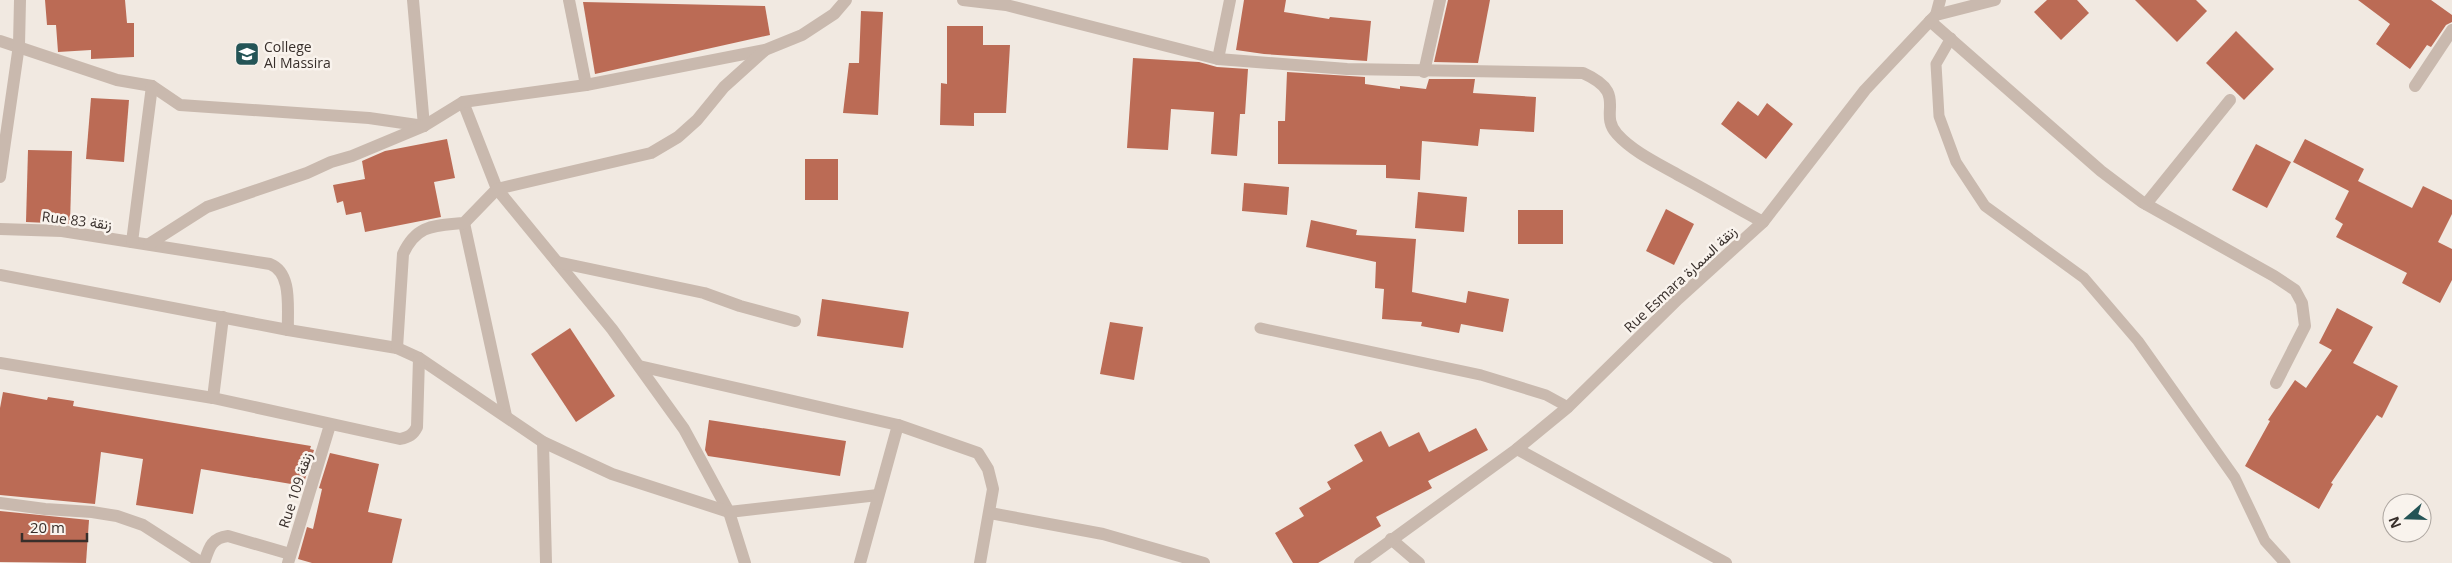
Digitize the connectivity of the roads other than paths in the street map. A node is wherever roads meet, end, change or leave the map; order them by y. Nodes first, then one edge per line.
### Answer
1 (20, 0) edge
2 (413, 0) edge
3 (569, 0) edge
4 (846, 0) edge
5 (964, 0) edge
6 (1230, 0) edge
7 (1440, 0) edge
8 (1940, 0) edge
9 (1995, 0) edge
10 (1933, 18) junction
11 (2452, 30) edge
12 (1951, 38) junction
13 (0, 41) edge
14 (18, 45) junction
15 (765, 50) junction
16 (1218, 59) junction
17 (1424, 72) junction
18 (586, 85) junction
19 (152, 86) junction
20 (2415, 86) dead end
21 (2230, 100) dead end
22 (463, 102) junction
23 (4, 126) edge
24 (424, 126) junction
25 (0, 177) edge
26 (497, 189) junction
27 (2146, 204) junction
28 (1763, 222) junction
29 (464, 223) junction
30 (0, 229) edge
31 (132, 242) junction
32 (149, 244) junction
33 (557, 262) junction
34 (0, 275) edge
35 (222, 318) junction
36 (795, 321) dead end
37 (1260, 328) dead end
38 (288, 330) junction
39 (397, 348) junction
40 (419, 358) junction
41 (0, 363) edge
42 (639, 366) junction
43 (2276, 383) dead end
44 (213, 398) junction
45 (1568, 407) junction
46 (506, 416) junction
47 (330, 425) junction
48 (898, 425) junction
49 (544, 442) junction
50 (1517, 449) junction
51 (878, 495) junction
52 (0, 503) edge
53 (729, 512) junction
54 (990, 512) junction
55 (1390, 539) junction
56 (289, 558) edge
57 (202, 563) edge
58 (546, 563) edge
59 (745, 563) edge
60 (860, 563) edge
61 (980, 563) edge
62 (1204, 563) edge
63 (1360, 563) edge
64 (1419, 563) edge
65 (1726, 563) edge
66 (2284, 563) edge

1 - 14 street
2 - 24 street
3 - 18 street
4 - 15 street
5 - 16 street
6 - 16 street
7 - 17 street
8 - 10 street
9 - 10 street
10 - 12 street
10 - 28 street, Rue Esmara زنقة السمارة
11 - 20 street
12 - 27 street
12 - 66 lane
13 - 14 street
14 - 19 street
14 - 23 street
15 - 18 street
15 - 26 street
16 - 17 street
17 - 28 street
18 - 22 street
19 - 24 street
19 - 31 street
21 - 27 street
22 - 24 street
22 - 26 street
23 - 25 street
24 - 32 street
26 - 29 street
26 - 33 street
27 - 43 street
28 - 45 street, Rue Esmara زنقة السمارة
29 - 39 street
29 - 46 street
30 - 31 street, Rue 83 زنقة
31 - 32 street, Rue 83 زنقة
32 - 38 street, Rue 83 زنقة
33 - 36 street
33 - 42 street
34 - 35 street
35 - 38 street
35 - 44 street
37 - 45 lane
38 - 39 street
39 - 40 street
40 - 46 street
40 - 47 street
41 - 44 street
42 - 48 street
42 - 53 street
44 - 47 street
45 - 50 street, Rue Esmara زنقة السمارة
46 - 49 street
47 - 56 street, Rue 109 زنقة
48 - 51 street
48 - 54 street
49 - 53 street
49 - 58 street
50 - 55 street, Rue Esmara زنقة السمارة
50 - 65 street
51 - 53 street
51 - 60 street
52 - 57 street
53 - 59 street
54 - 61 street
54 - 62 street
55 - 63 street, Rue Esmara زنقة السمارة
55 - 64 street
56 - 57 street

